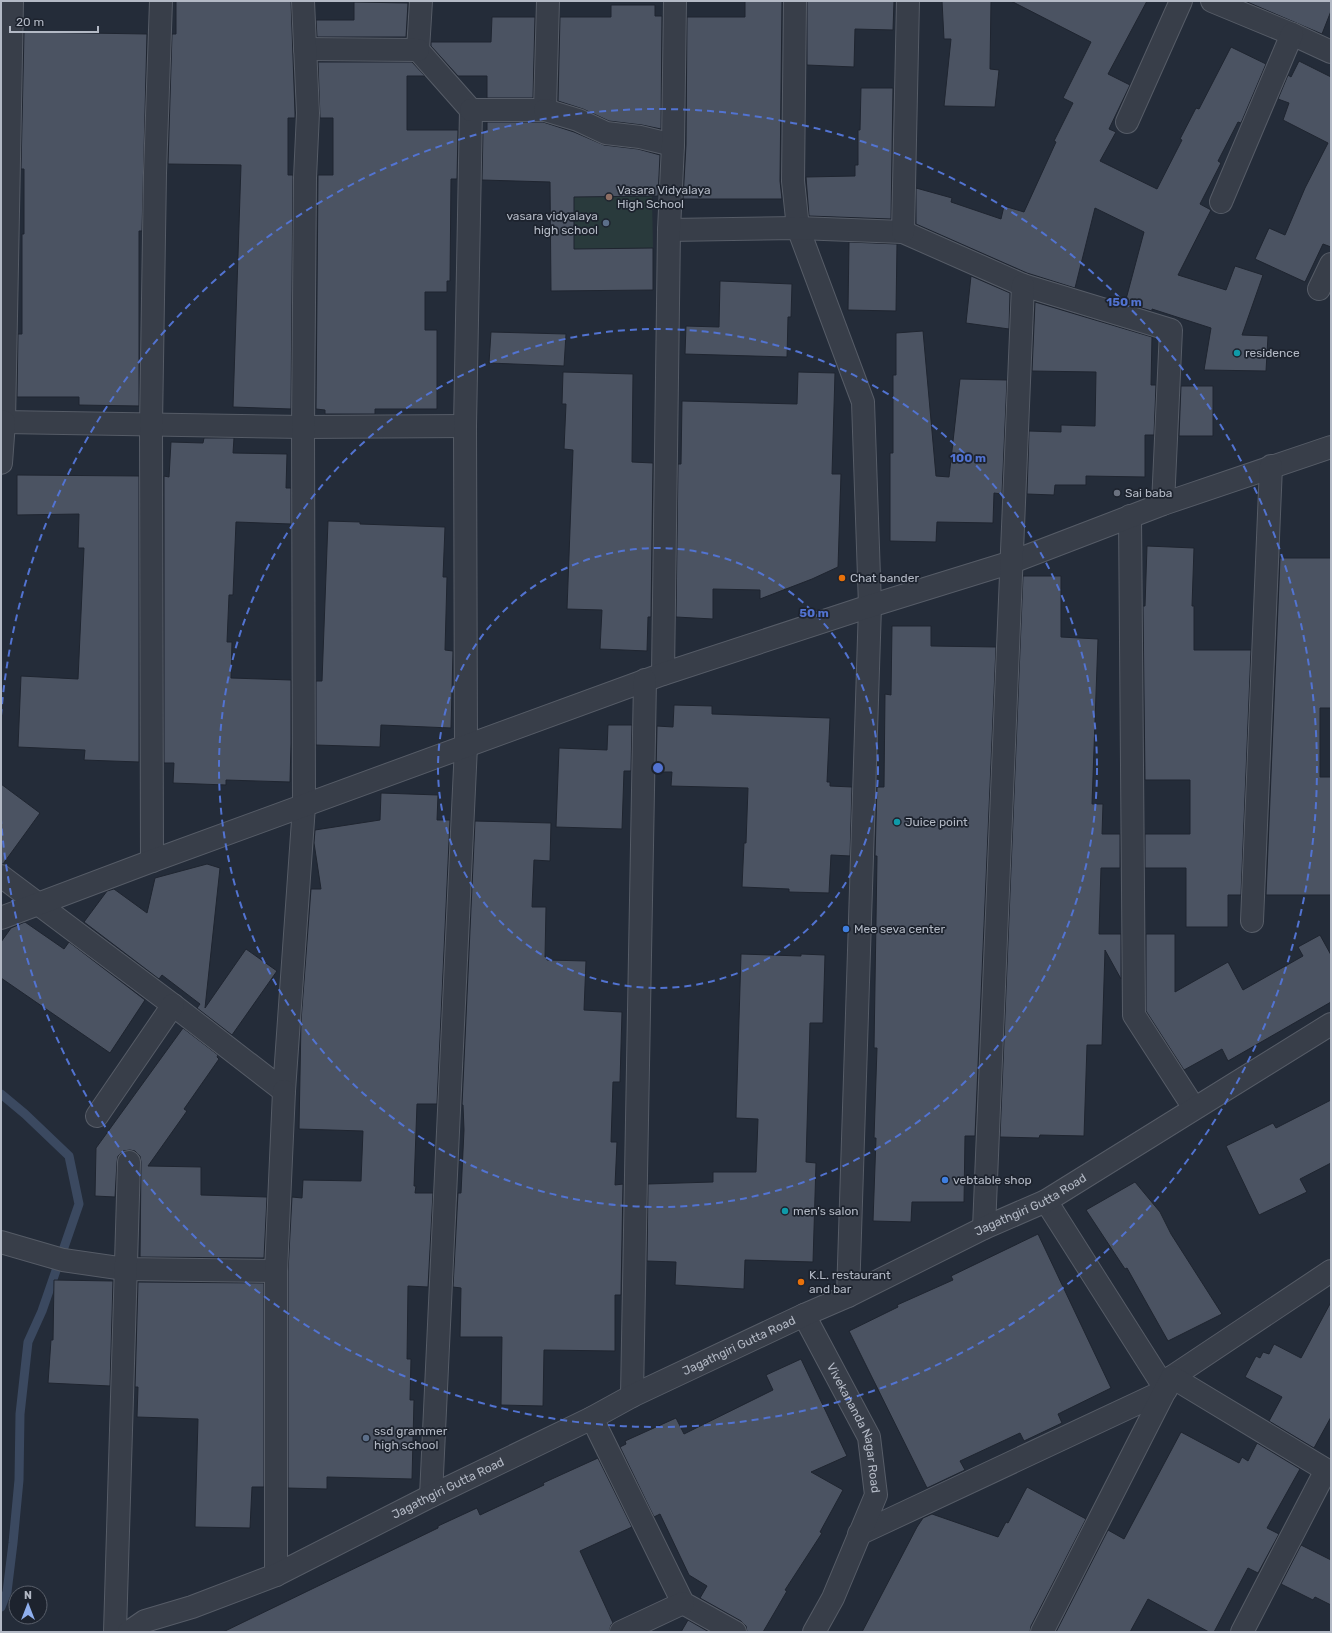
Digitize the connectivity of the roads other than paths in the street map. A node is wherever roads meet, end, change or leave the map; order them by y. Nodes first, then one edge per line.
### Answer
1 (12, 1) edge
2 (161, 1) edge
3 (303, 1) edge
4 (421, 1) edge
5 (548, 1) edge
6 (675, 1) edge
7 (795, 1) edge
8 (908, 1) edge
9 (1181, 1) edge
10 (1212, 1) edge
11 (1292, 34) junction
12 (305, 49) junction
13 (418, 50) junction
14 (1331, 52) edge
15 (471, 110) junction
16 (545, 110) junction
17 (1127, 122) dead end
18 (673, 145) junction
19 (1220, 202) dead end
20 (798, 228) junction
21 (669, 230) junction
22 (903, 232) junction
23 (1331, 264) edge
24 (1023, 285) junction
25 (1318, 289) dead end
26 (2, 422) edge
27 (150, 424) junction
28 (465, 426) junction
29 (303, 427) junction
30 (1331, 447) edge
31 (1, 463) edge
32 (1271, 466) junction
33 (1163, 504) junction
34 (1130, 516) junction
35 (1012, 562) junction
36 (870, 606) junction
37 (654, 677) junction
38 (466, 746) junction
39 (304, 806) junction
40 (152, 861) junction
41 (1, 876) edge
42 (40, 904) junction
43 (1, 918) edge
44 (1252, 921) dead end
45 (173, 1005) junction
46 (1331, 1024) edge
47 (284, 1091) junction
48 (1194, 1108) junction
49 (97, 1116) dead end
50 (129, 1162) dead end
51 (1046, 1201) junction
52 (984, 1228) junction
53 (1, 1242) edge
54 (125, 1269) junction
55 (276, 1271) junction
56 (1331, 1271) edge
57 (848, 1296) junction
58 (804, 1315) junction
59 (1169, 1384) junction
60 (632, 1396) junction
61 (592, 1418) junction
62 (1329, 1468) edge
63 (431, 1496) junction
64 (859, 1534) junction
65 (276, 1575) junction
66 (683, 1603) junction
67 (115, 1632) edge
68 (129, 1632) edge
69 (621, 1632) edge
70 (735, 1632) edge
71 (814, 1632) edge
72 (1042, 1632) edge
73 (1242, 1632) edge

1 - 26 street
2 - 27 street
3 - 12 street
4 - 13 street
5 - 16 street
6 - 18 street
7 - 20 street
8 - 22 street
9 - 17 street
10 - 11 street
11 - 14 street
11 - 19 street
12 - 13 street
12 - 29 street
13 - 15 street
15 - 16 street
15 - 28 street
16 - 18 street
18 - 21 street
20 - 21 street
20 - 22 street
20 - 36 street
21 - 37 street
22 - 24 street
23 - 25 street
24 - 33 street
24 - 35 street
26 - 27 street
26 - 31 street
27 - 29 street
27 - 40 street
28 - 29 street
28 - 38 street
29 - 39 street
30 - 32 street
32 - 33 street
32 - 44 street
33 - 34 street
34 - 35 street
34 - 48 street
35 - 36 street
35 - 52 street
36 - 37 street
36 - 57 street
37 - 38 street
37 - 60 street
38 - 39 street
38 - 63 street
39 - 40 street
39 - 47 street
40 - 42 street
41 - 42 street
42 - 43 street
42 - 45 street
45 - 47 street
45 - 49 street
46 - 48 street, Jagathgiri Gutta Road
47 - 55 street
48 - 51 street, Jagathgiri Gutta Road
50 - 54 street
51 - 52 street, Jagathgiri Gutta Road
51 - 59 street
52 - 57 street, Jagathgiri Gutta Road
53 - 54 street
54 - 55 street
54 - 67 street
55 - 65 street
56 - 59 street
57 - 58 street, Jagathgiri Gutta Road
58 - 60 street, Jagathgiri Gutta Road
58 - 64 street, Vivekananda Nagar Road
59 - 62 street
59 - 64 street
59 - 72 street
60 - 61 street, Jagathgiri Gutta Road
61 - 63 street, Jagathgiri Gutta Road
61 - 66 street
62 - 73 street
63 - 65 street, Jagathgiri Gutta Road
64 - 71 street, Vivekananda Nagar Road
65 - 68 street, Jagathgiri Gutta Road
66 - 69 street
66 - 70 street

